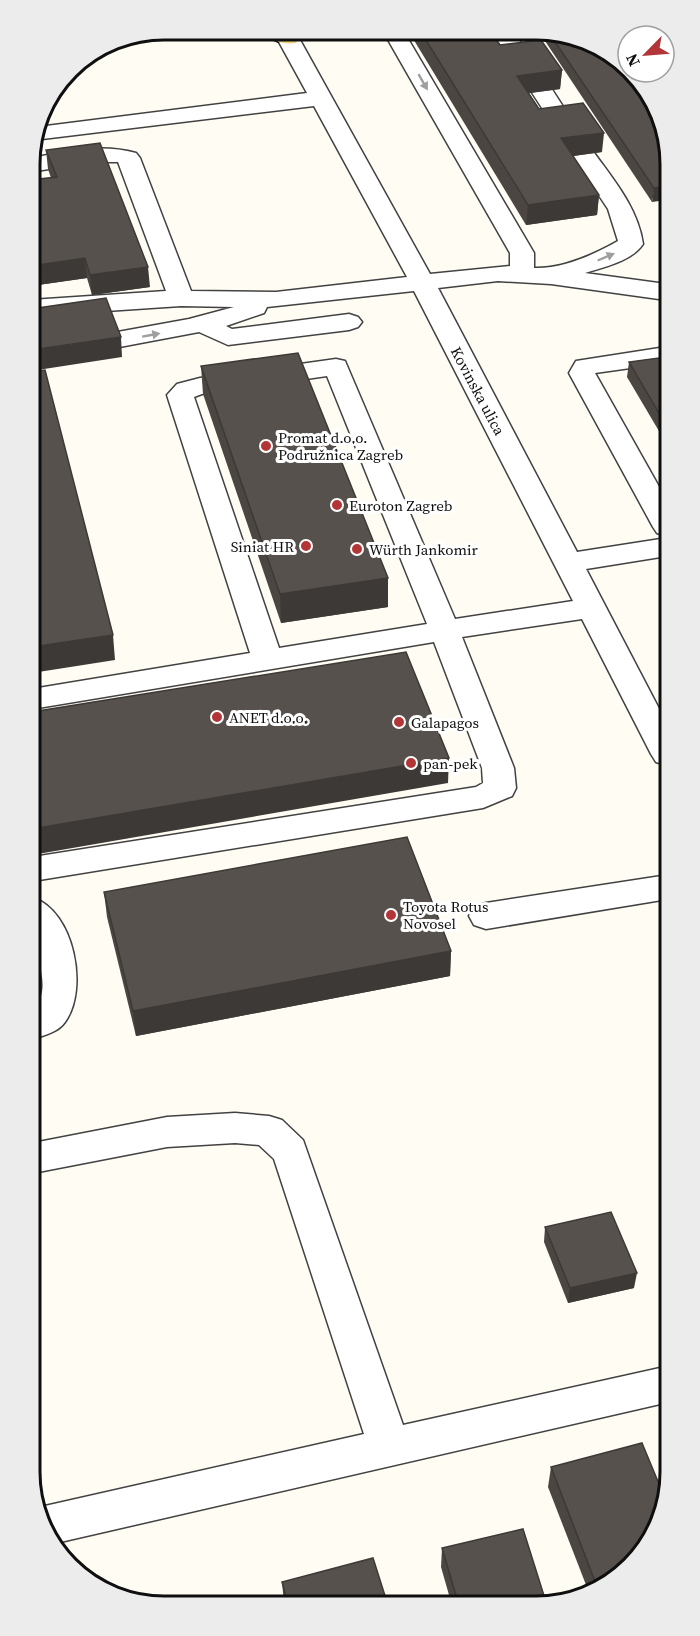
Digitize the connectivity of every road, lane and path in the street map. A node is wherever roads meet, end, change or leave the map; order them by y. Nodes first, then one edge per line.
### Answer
1 (398, 40) edge
2 (508, 40) edge
3 (288, 41) edge
4 (522, 61) edge
5 (542, 91) edge
6 (321, 98) junction
7 (564, 125) edge
8 (45, 133) edge
9 (584, 154) edge
10 (41, 163) edge
11 (522, 274) junction
12 (551, 276) junction
13 (422, 281) junction
14 (660, 291) edge
15 (181, 298) junction
16 (276, 300) junction
17 (41, 307) edge
18 (349, 322) dead end
19 (203, 324) junction
20 (52, 351) edge
21 (660, 356) edge
22 (660, 514) edge
23 (660, 548) edge
24 (568, 562) junction
25 (591, 608) junction
26 (444, 629) junction
27 (268, 661) junction
28 (41, 698) edge
29 (660, 738) edge
30 (40, 868) edge
31 (659, 888) edge
32 (486, 916) dead end
33 (40, 920) edge
34 (40, 1022) edge
35 (40, 1157) edge
36 (659, 1386) edge
37 (389, 1447) junction
38 (52, 1523) edge

1 -> 11 street
2 - 4 street
3 - 6 street, Kovinska ulica
5 - 7 street
6 - 8 street
6 - 13 street, Kovinska ulica
12 -> 9 street
10 - 15 street
11 - 12 street
11 - 13 street
12 - 14 street
13 - 16 street
13 - 24 street, Kovinska ulica
15 - 16 street
15 - 17 street
16 - 19 street
18 - 19 street
20 -> 19 street
21 - 22 street
23 - 24 street
24 - 25 street, Kovinska ulica
25 - 26 street
25 - 29 street, Kovinska ulica
26 - 27 street
26 - 27 street
26 - 30 street
27 - 28 street
31 - 32 street
33 - 34 street
35 - 37 street
36 - 37 street
37 - 38 street

